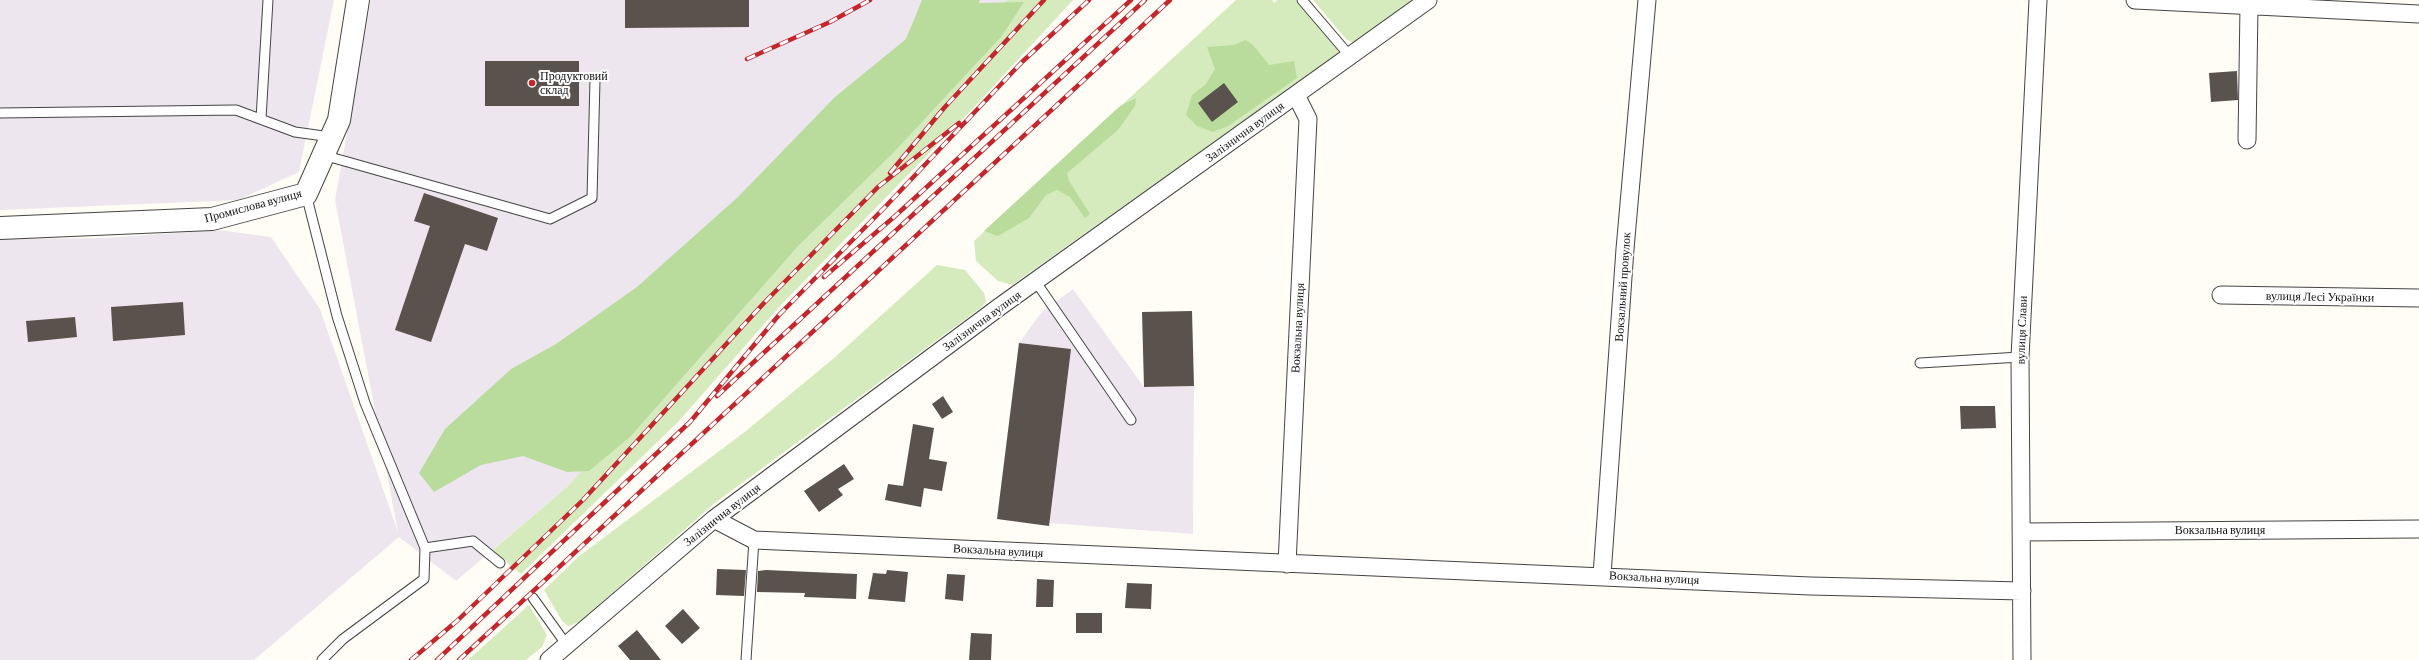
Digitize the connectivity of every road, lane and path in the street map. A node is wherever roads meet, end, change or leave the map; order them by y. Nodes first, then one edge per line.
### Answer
1 (268, 0) edge
2 (358, 0) edge
3 (1302, 0) edge
4 (1428, 0) edge
5 (1647, 0) edge
6 (2038, 0) edge
7 (2135, 0) edge
8 (2249, 6) junction
9 (2419, 14) edge
10 (1349, 55) junction
11 (595, 80) dead end
12 (1296, 95) junction
13 (0, 113) edge
14 (261, 119) junction
15 (2247, 140) dead end
16 (327, 146) junction
17 (306, 194) junction
18 (0, 228) edge
19 (1036, 282) junction
20 (2221, 295) dead end
21 (2419, 298) edge
22 (2020, 357) junction
23 (1920, 363) dead end
24 (1131, 420) dead end
25 (714, 519) junction
26 (2419, 529) edge
27 (2021, 532) junction
28 (754, 540) junction
29 (424, 548) junction
30 (500, 563) dead end
31 (1287, 564) junction
32 (1602, 575) junction
33 (2022, 591) junction
34 (533, 598) dead end
35 (566, 644) junction
36 (322, 660) edge
37 (549, 660) edge
38 (746, 660) edge
39 (2022, 660) edge

1 - 14 lane
2 - 16 street, Промислова вулиця
3 - 10 lane
4 - 10 street, Залізнична вулиця
5 - 32 street, Вокзальний провулок
6 - 22 street, вулиця Слави
7 - 8 street
8 - 9 street
8 - 15 street
10 - 12 street, Залізнична вулиця
11 - 16 lane
12 - 19 street, Залізнична вулиця
12 - 31 street, Вокзальна вулиця
13 - 14 lane
14 - 16 lane
16 - 17 street, Промислова вулиця
17 - 18 street, Промислова вулиця
17 - 29 lane
19 - 24 lane
19 - 25 street, Залізнична вулиця
20 - 21 street, вулиця Лесі Українки
22 - 23 lane
22 - 27 street, вулиця Слави
25 - 28 street, Вокзальна вулиця
25 - 35 street, Залізнична вулиця
26 - 27 street, Вокзальна вулиця
27 - 33 street, вулиця Слави
28 - 31 street, Вокзальна вулиця
28 - 38 lane
29 - 30 lane
29 - 36 lane
31 - 32 street, Вокзальна вулиця
32 - 33 street, Вокзальна вулиця
33 - 39 street, вулиця Слави
34 - 35 lane
35 - 37 street, Залізнична вулиця

